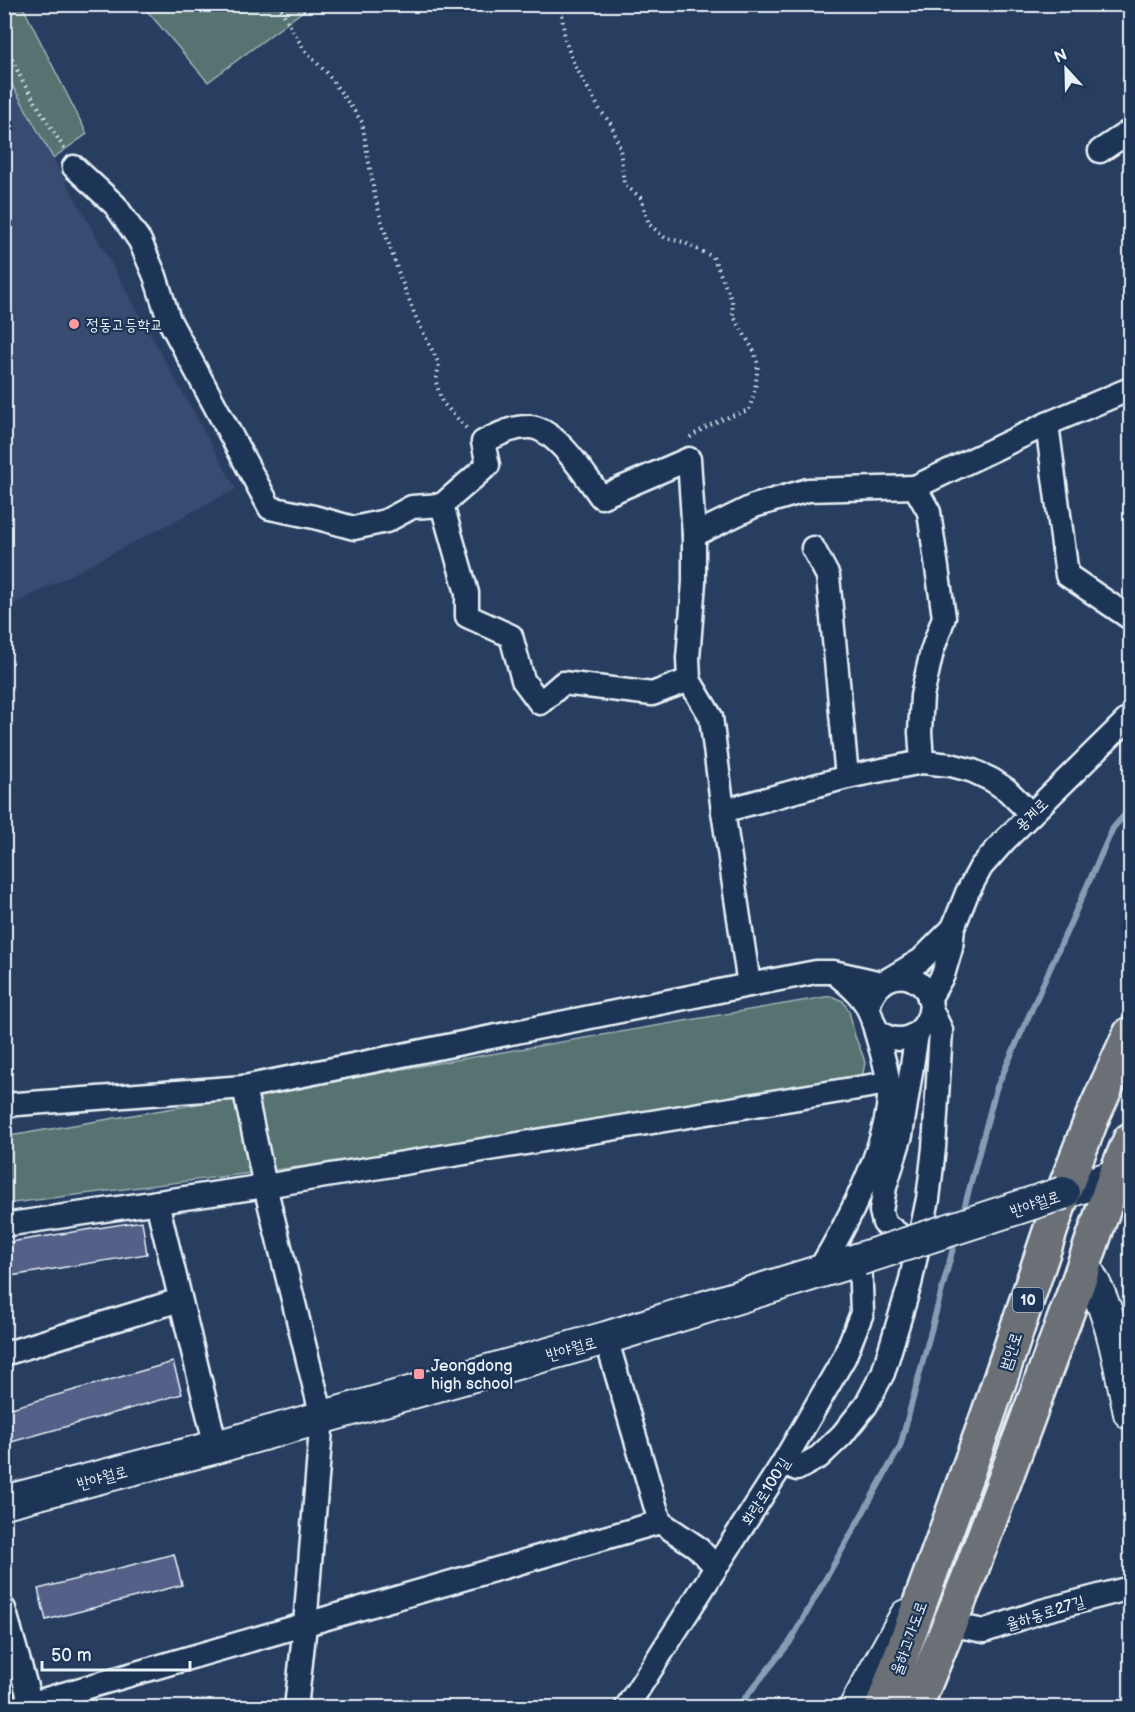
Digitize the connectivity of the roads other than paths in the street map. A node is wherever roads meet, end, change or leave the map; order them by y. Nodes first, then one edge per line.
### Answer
1 (1131, 131) edge
2 (1100, 151) dead end
3 (74, 167) road end
4 (1131, 389) edge
5 (1047, 423) junction
6 (915, 487) junction
7 (442, 505) junction
8 (694, 535) junction
9 (813, 548) dead end
10 (1131, 618) edge
11 (689, 680) junction
12 (1131, 717) edge
13 (922, 762) junction
14 (847, 777) junction
15 (723, 811) junction
16 (1031, 814) junction
17 (953, 928) junction
18 (833, 972) junction
19 (886, 981) junction
20 (749, 986) junction
21 (930, 1004) junction
22 (871, 1017) junction
23 (917, 1034) junction
24 (1131, 1034) edge
25 (888, 1083) junction
26 (244, 1087) junction
27 (4, 1105) edge
28 (1131, 1140) edge
29 (1123, 1173) edge
30 (265, 1186) junction
31 (1063, 1194) junction
32 (157, 1202) junction
33 (4, 1225) edge
34 (910, 1243) junction
35 (860, 1259) junction
36 (1084, 1267) junction
37 (818, 1272) junction
38 (180, 1300) junction
39 (606, 1338) junction
40 (4, 1354) edge
41 (1131, 1413) edge
42 (322, 1417) junction
43 (216, 1447) junction
44 (783, 1463) junction
45 (4, 1502) edge
46 (660, 1522) junction
47 (716, 1566) junction
48 (933, 1568) junction
49 (968, 1579) junction
50 (1131, 1588) edge
51 (4, 1609) edge
52 (305, 1624) junction
53 (959, 1626) junction
54 (26, 1706) edge
55 (296, 1707) edge
56 (626, 1707) edge
57 (855, 1707) edge
58 (882, 1707) edge
59 (915, 1707) edge
60 (931, 1707) edge

1 - 2 street
3 - 7 street
4 - 5 street
5 - 6 street
5 - 10 street
6 - 8 street
6 - 13 street
7 - 8 street
7 - 11 street
8 - 11 street
9 - 14 street
11 - 15 street
12 - 16 street, 용계로
13 - 14 street
13 - 16 street
14 - 15 street
15 - 20 street
16 - 17 street, 용계로
17 - 19 street, 용계로
17 - 21 street, 용계로
18 - 19 street
18 - 20 street
18 - 22 street
19 - 21 street
19 - 22 street
20 - 26 street
21 - 23 street
21 - 44 street
22 - 23 street
22 - 25 street
23 - 34 street
24 - 31 highway, 범안로 / 10
25 - 30 street
25 - 37 street
26 - 27 street
26 - 30 street
28 - 29 highway, 10
29 - 31 main road, 반야월로
29 - 36 highway, 10
30 - 32 street
30 - 42 street
31 - 34 main road, 반야월로, bridge
31 - 48 highway, 범안로 / 10
32 - 33 street
32 - 38 street
34 - 35 main road, 반야월로, bridge
35 - 37 main road, 반야월로
35 - 44 street, 화랑로100길
36 - 41 main road
36 - 49 highway, 10
37 - 39 main road, 반야월로
38 - 40 street
38 - 43 street
39 - 42 main road, 반야월로
39 - 46 street
42 - 43 main road, 반야월로
42 - 52 street
43 - 45 main road, 반야월로
44 - 47 street, 화랑로100길
46 - 47 street
46 - 52 street
47 - 56 street, 화랑로100길
48 - 57 main road
48 - 58 highway, 율하고가도로 / 10
49 - 53 main road
49 - 59 highway, 율하고가도로 / 10
50 - 53 street, 율하동로27길
51 - 54 street
52 - 54 street
52 - 55 street
53 - 60 main road

